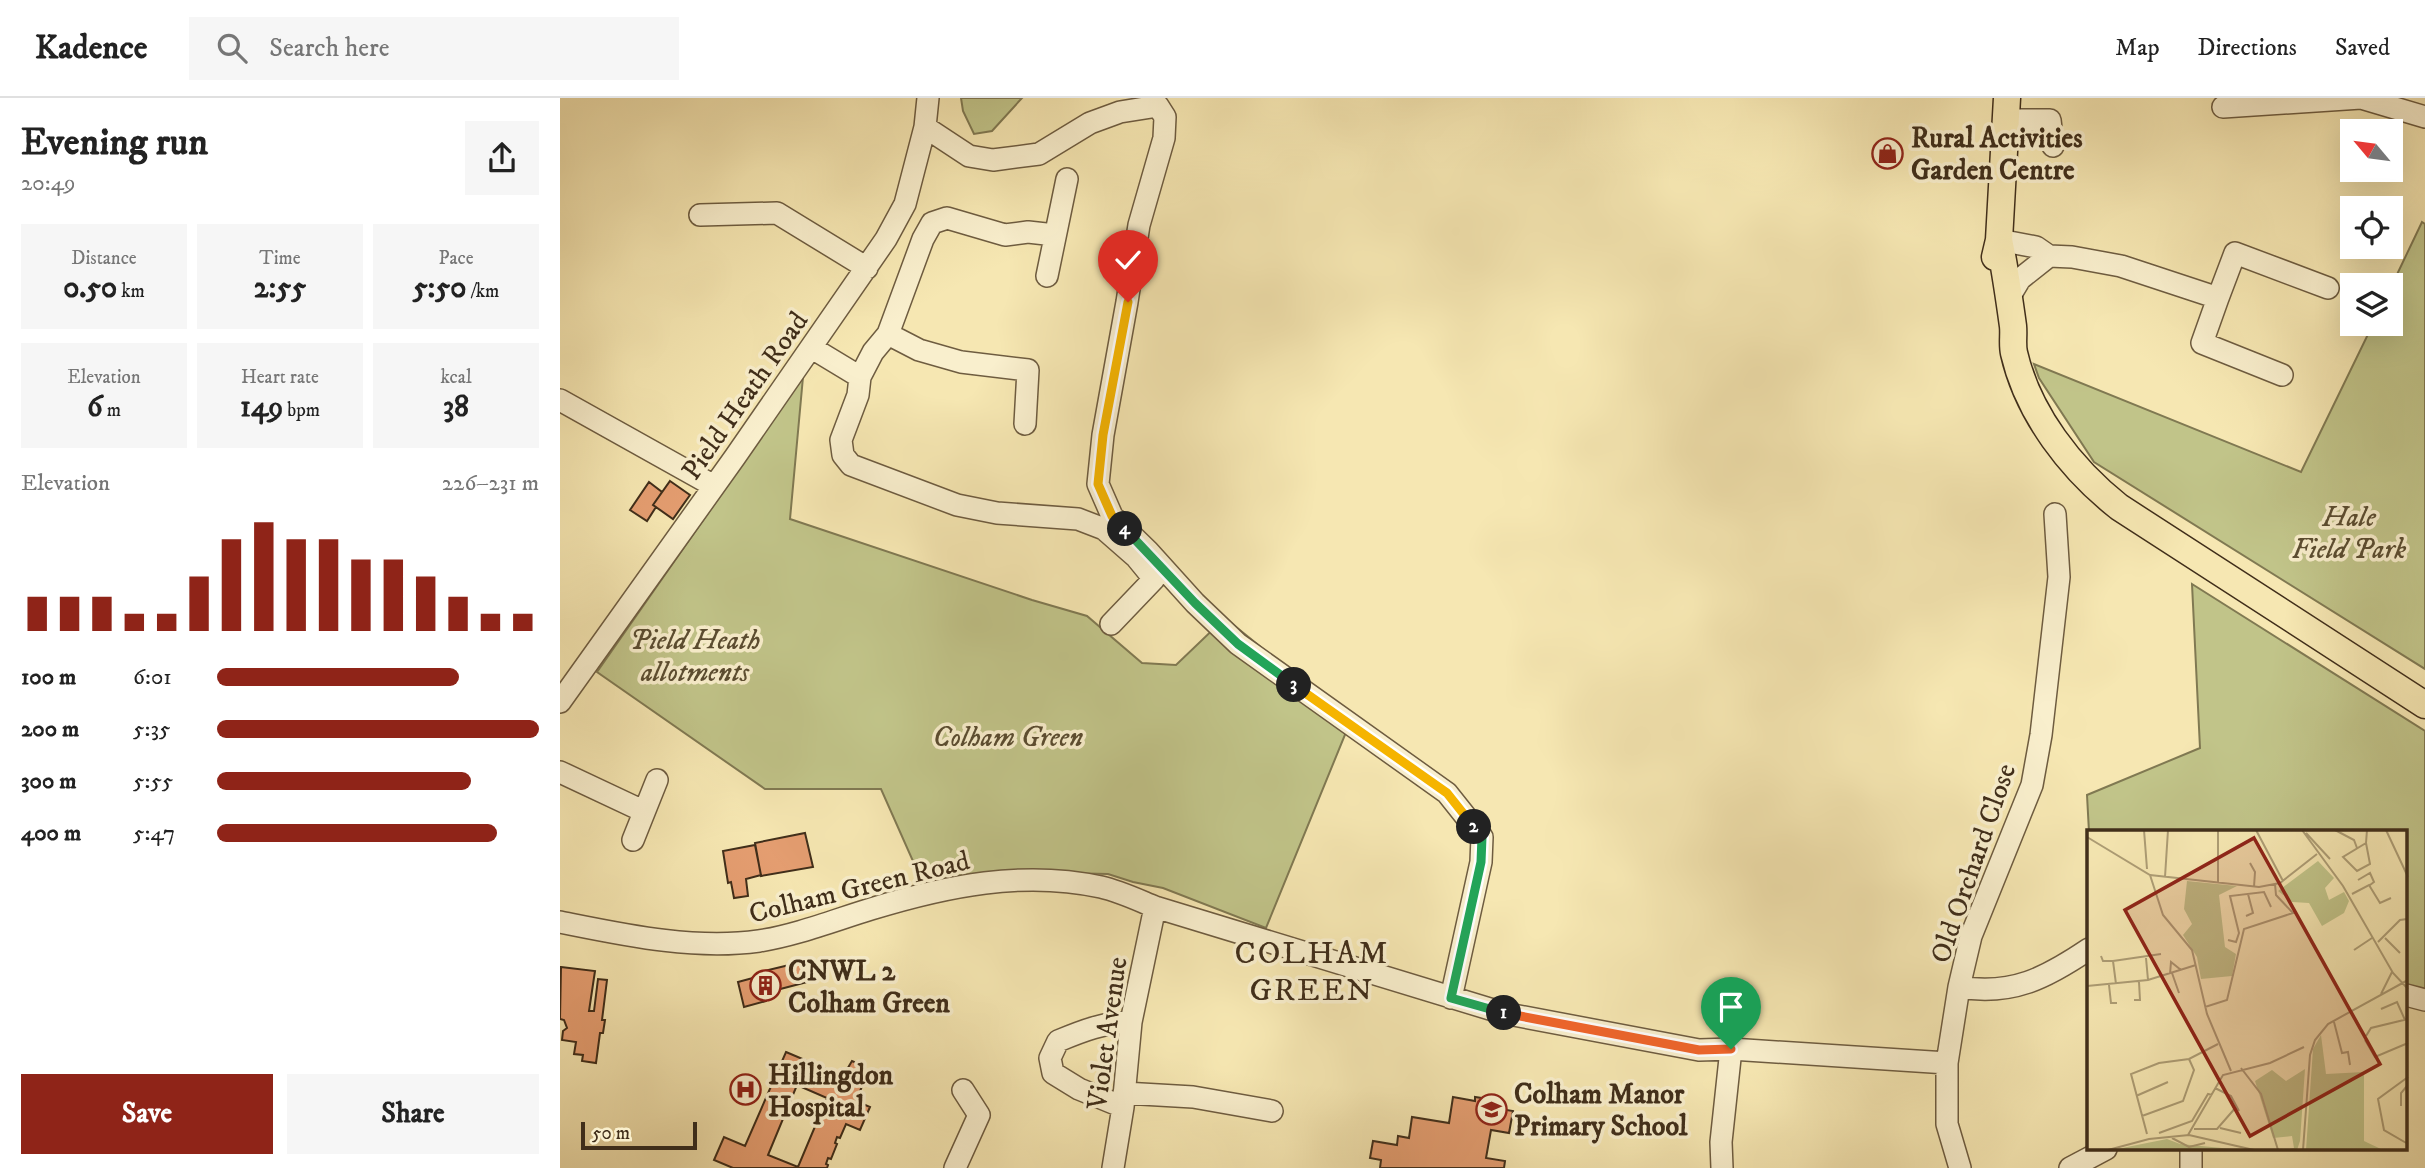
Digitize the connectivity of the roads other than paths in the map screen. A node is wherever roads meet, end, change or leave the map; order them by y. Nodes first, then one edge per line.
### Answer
1 (928, 98) edge
2 (2361, 98) edge
3 (2223, 107) dead end
4 (2007, 109) edge
5 (2425, 117) edge
6 (925, 127) junction
7 (2053, 146) dead end
8 (1067, 179) dead end
9 (700, 215) dead end
10 (1055, 235) junction
11 (1999, 240) junction
12 (2049, 256) junction
13 (867, 268) junction
14 (1046, 276) dead end
15 (2328, 288) dead end
16 (2218, 298) junction
17 (2008, 299) junction
18 (888, 334) junction
19 (812, 348) junction
20 (2013, 350) junction
21 (2282, 375) dead end
22 (860, 377) junction
23 (560, 400) edge
24 (1025, 424) dead end
25 (714, 486) junction
26 (2055, 514) dead end
27 (1111, 624) dead end
28 (560, 702) edge
29 (2425, 705) edge
30 (560, 772) edge
31 (657, 780) dead end
32 (643, 811) junction
33 (633, 840) dead end
34 (1155, 906) junction
35 (560, 922) edge
36 (2087, 950) edge
37 (1959, 987) junction
38 (2408, 996) edge
39 (1451, 998) junction
40 (2425, 1000) edge
41 (1131, 1023) junction
42 (1731, 1049) junction
43 (1947, 1063) junction
44 (963, 1090) dead end
45 (1124, 1100) junction
46 (1272, 1111) dead end
47 (2104, 1150) edge
48 (2191, 1150) edge
49 (955, 1168) edge
50 (1113, 1168) edge
51 (1721, 1168) edge
52 (1961, 1168) edge
53 (2070, 1168) edge
54 (2191, 1168) edge

1 - 6 street, Pield Heath Road
2 - 3 street
2 - 5 street
4 - 7 street
4 - 11 main road
6 - 13 street, Pield Heath Road
6 - 39 street
8 - 10 street
9 - 13 street
10 - 14 street
10 - 18 street
11 - 12 street
11 - 17 main road
11 - 20 main road
12 - 16 street
12 - 17 street
13 - 19 street, Pield Heath Road
15 - 16 street
16 - 21 street
17 - 20 main road
18 - 22 street
18 - 24 street
19 - 22 street
19 - 25 street, Pield Heath Road
20 - 29 main road
22 - 27 street
23 - 25 street
25 - 28 street, Pield Heath Road
26 - 37 street, Old Orchard Close
30 - 32 street
31 - 32 street
32 - 33 street
34 - 35 street, Colham Green Road
34 - 39 street, Colham Green Road
34 - 41 street, Violet Avenue
36 - 37 street
37 - 43 street, Old Orchard Close
38 - 40 street
39 - 42 street, Colham Green Road
41 - 45 street, Violet Avenue
41 - 45 street
42 - 43 street, Colham Green Road
42 - 51 street
43 - 52 street, Old Orchard Close
44 - 49 street
45 - 46 street
45 - 50 street, Violet Avenue
47 - 53 street
48 - 54 street

